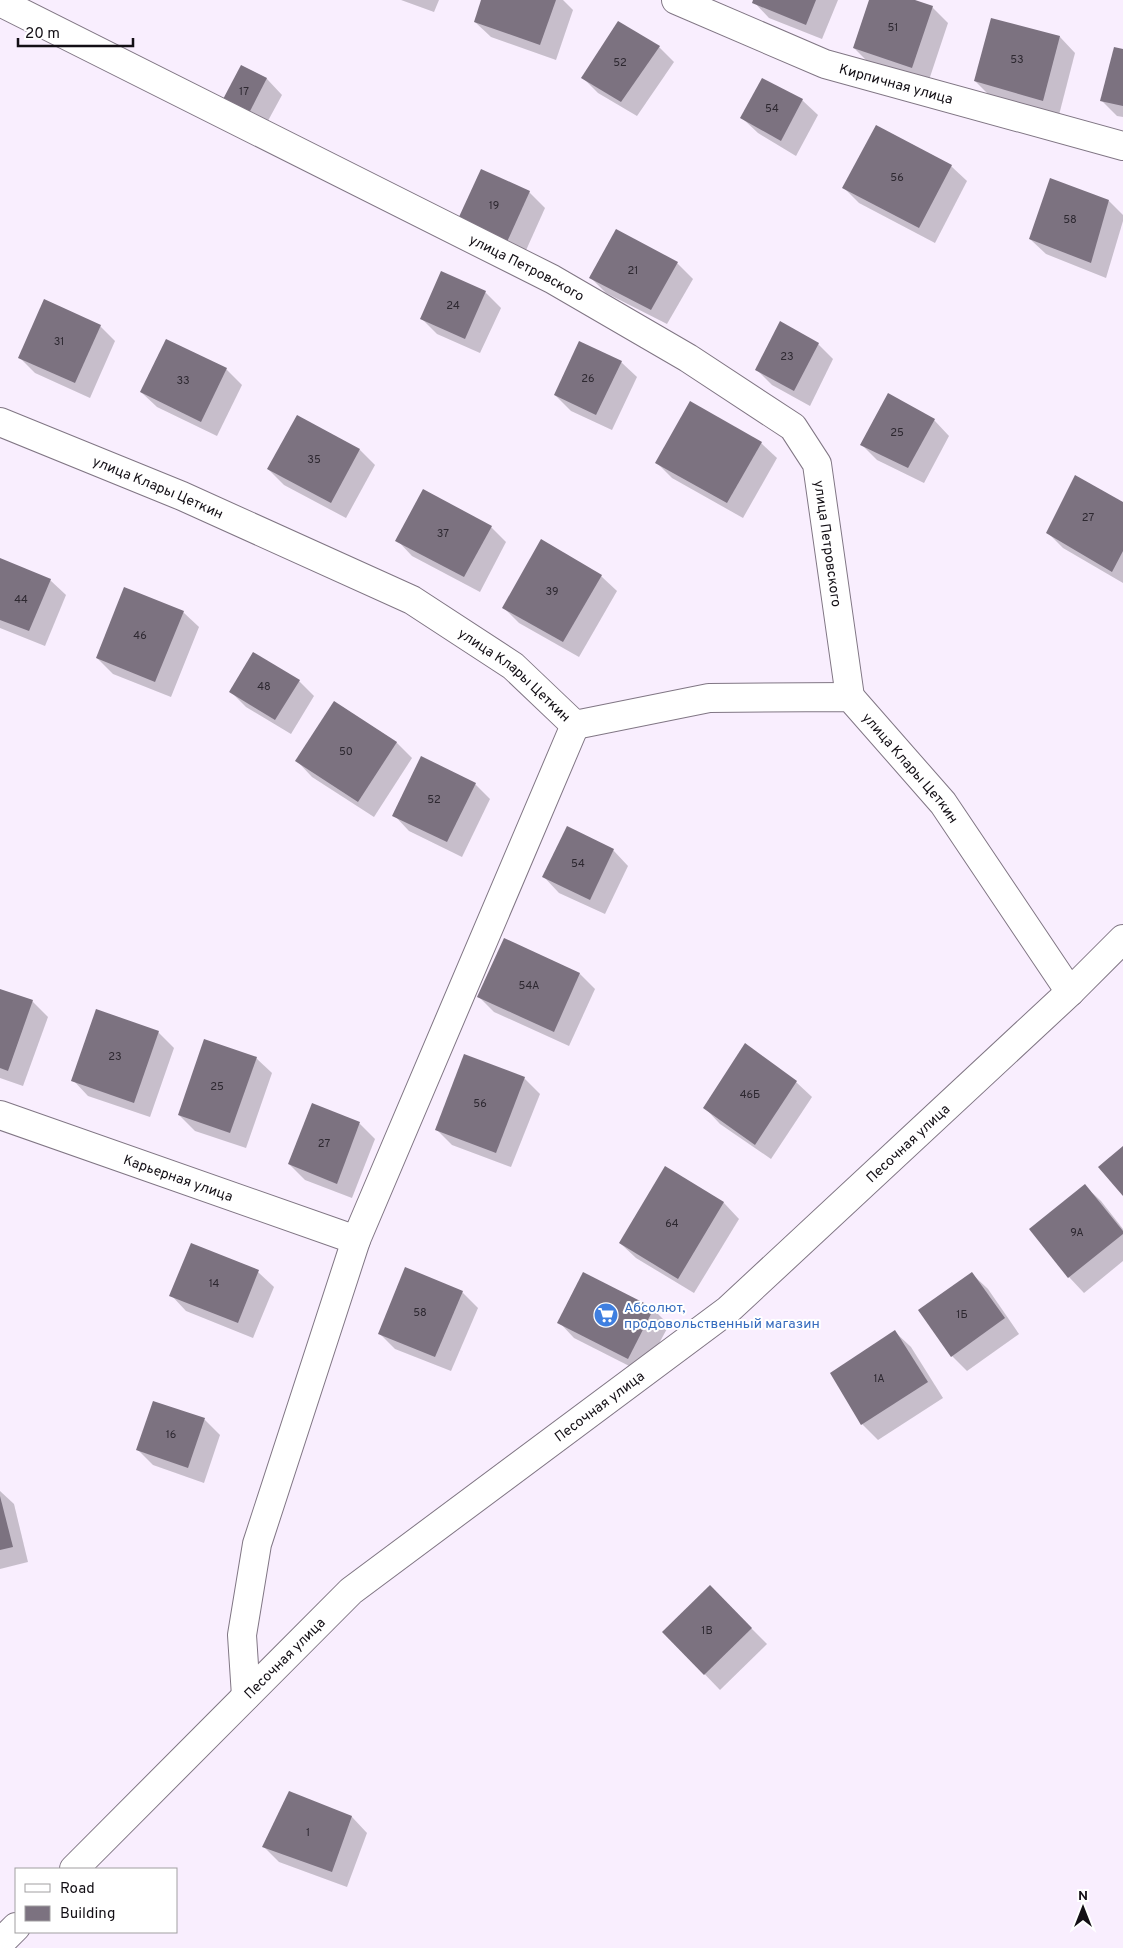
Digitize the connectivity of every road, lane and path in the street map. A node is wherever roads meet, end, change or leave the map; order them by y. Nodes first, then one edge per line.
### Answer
1 (676, 0) edge
2 (0, 2) edge
3 (1123, 146) edge
4 (0, 422) edge
5 (850, 697) junction
6 (575, 725) junction
7 (1123, 938) edge
8 (1070, 992) junction
9 (0, 1115) edge
10 (356, 1240) junction
11 (246, 1696) junction
12 (75, 1868) edge
13 (15, 1928) edge
14 (0, 1943) edge

1 - 3 street, Кирпичная улица
2 - 5 street, улица Петровского
4 - 6 street, улица Клары Цеткин
5 - 6 street, улица Клары Цеткин
5 - 8 street, улица Клары Цеткин
6 - 10 street
7 - 8 street, Песочная улица
8 - 11 street, Песочная улица
9 - 10 street, Карьерная улица
10 - 11 street
11 - 12 street, Песочная улица
13 - 14 street

